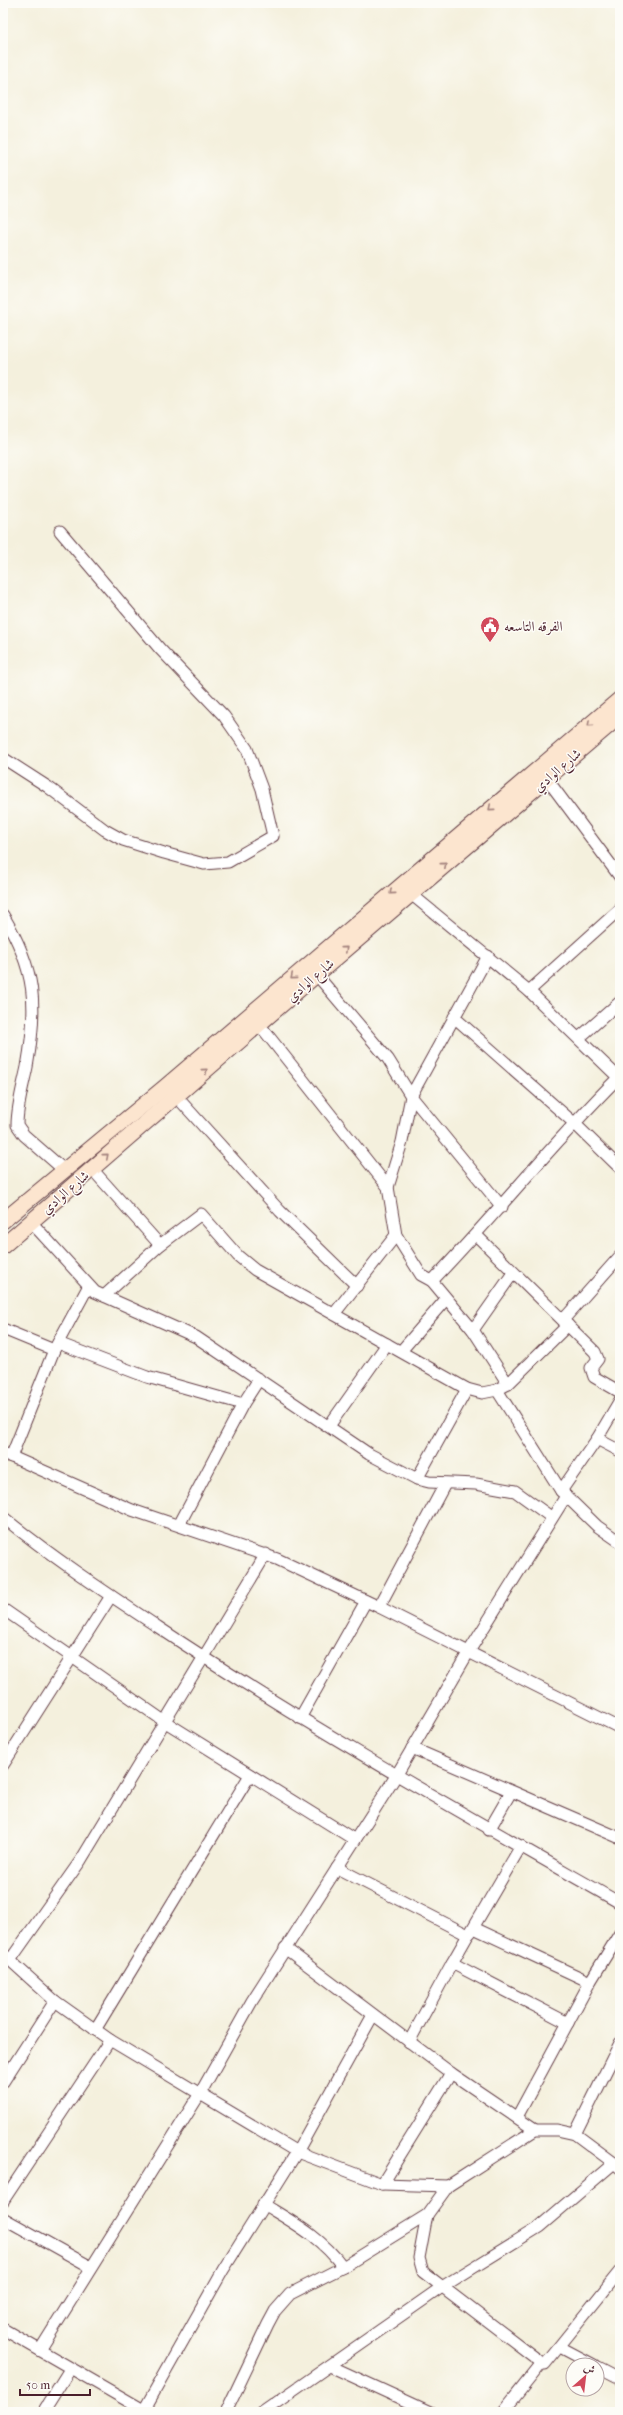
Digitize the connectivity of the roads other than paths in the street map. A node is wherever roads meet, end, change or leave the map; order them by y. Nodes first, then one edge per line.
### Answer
1 (60, 531) dead end
2 (620, 699) edge
3 (620, 716) edge
4 (3, 758) edge
5 (547, 779) junction
6 (620, 877) edge
7 (418, 879) junction
8 (411, 894) junction
9 (620, 909) edge
10 (3, 915) edge
11 (488, 956) junction
12 (316, 974) junction
13 (529, 991) junction
14 (620, 1002) edge
15 (454, 1017) junction
16 (259, 1024) junction
17 (579, 1038) junction
18 (619, 1078) edge
19 (176, 1096) junction
20 (411, 1096) junction
21 (573, 1122) junction
22 (620, 1168) edge
23 (92, 1169) junction
24 (64, 1170) junction
25 (388, 1188) junction
26 (502, 1207) junction
27 (3, 1221) edge
28 (30, 1222) junction
29 (396, 1235) junction
30 (476, 1235) junction
31 (160, 1245) junction
32 (3, 1246) edge
33 (620, 1256) edge
34 (513, 1273) junction
35 (432, 1281) junction
36 (357, 1286) junction
37 (88, 1287) junction
38 (104, 1296) junction
39 (446, 1299) junction
40 (334, 1314) junction
41 (565, 1322) junction
42 (3, 1329) edge
43 (473, 1330) junction
44 (387, 1344) junction
45 (56, 1346) junction
46 (401, 1351) junction
47 (258, 1379) junction
48 (508, 1384) junction
49 (467, 1389) junction
50 (497, 1390) junction
51 (620, 1392) edge
52 (620, 1400) edge
53 (243, 1404) junction
54 (329, 1426) junction
55 (597, 1439) junction
56 (620, 1451) edge
57 (5, 1455) edge
58 (417, 1479) junction
59 (445, 1484) junction
60 (563, 1494) junction
61 (3, 1517) edge
62 (551, 1517) junction
63 (179, 1525) junction
64 (620, 1542) edge
65 (266, 1554) junction
66 (111, 1596) junction
67 (366, 1601) junction
68 (380, 1607) junction
69 (3, 1609) edge
70 (468, 1653) junction
71 (71, 1656) junction
72 (204, 1658) junction
73 (300, 1718) junction
74 (164, 1721) junction
75 (620, 1728) edge
76 (412, 1748) junction
77 (3, 1765) edge
78 (250, 1775) junction
79 (396, 1776) junction
80 (511, 1792) junction
81 (489, 1830) junction
82 (620, 1838) edge
83 (355, 1840) junction
84 (521, 1846) junction
85 (337, 1868) junction
86 (620, 1903) edge
87 (471, 1931) junction
88 (620, 1933) edge
89 (285, 1948) junction
90 (7, 1956) edge
91 (452, 1963) junction
92 (590, 1982) junction
93 (55, 2001) junction
94 (373, 2015) junction
95 (568, 2023) junction
96 (95, 2030) junction
97 (110, 2040) junction
98 (408, 2042) junction
99 (620, 2043) edge
100 (451, 2073) junction
101 (3, 2082) edge
102 (201, 2092) junction
103 (517, 2117) junction
104 (535, 2130) junction
105 (575, 2134) junction
106 (297, 2152) junction
107 (617, 2165) edge
108 (382, 2184) junction
109 (448, 2186) junction
110 (3, 2201) edge
111 (263, 2204) junction
112 (427, 2215) junction
113 (3, 2218) edge
114 (91, 2267) junction
115 (342, 2267) junction
116 (620, 2271) edge
117 (442, 2287) junction
118 (3, 2329) edge
119 (560, 2347) junction
120 (40, 2350) junction
121 (579, 2357) edge
122 (542, 2364) junction
123 (330, 2366) junction
124 (70, 2369) junction
125 (605, 2371) edge
126 (620, 2379) edge
127 (146, 2411) edge
128 (43, 2412) edge
129 (226, 2412) edge
130 (263, 2412) edge
131 (430, 2412) edge
132 (503, 2412) edge

1 - 4 street
2 -> 7 main road, شارع الوادي
3 - 5 main road, شارع الوادي
5 - 6 street
7 -> 5 main road, شارع الوادي
7 - 8 main road, شارع الوادي
7 -> 24 main road, شارع الوادي
8 - 11 street
12 -> 8 main road, شارع الوادي
9 - 13 street
10 - 24 street
11 - 13 street
11 - 15 street
12 - 16 main road, شارع الوادي
12 - 20 street
13 - 17 street
14 - 17 street
15 - 20 street
15 - 21 street
19 -> 16 main road, شارع الوادي
16 - 25 street
17 - 18 street
18 - 21 street
23 -> 19 main road, شارع الوادي
19 - 36 street
20 - 25 street
20 - 26 street
21 - 22 street
21 - 26 street
23 - 28 main road, شارع الوادي
23 - 31 street
24 - 27 main road, شارع الوادي
25 - 29 street
26 - 30 street
28 - 32 main road, شارع الوادي
28 - 37 street
29 - 35 street
29 - 36 street
30 - 34 street
30 - 35 street
31 - 38 street
31 - 40 street
33 - 41 street
34 - 41 street
34 - 43 street
35 - 39 street
36 - 40 street
37 - 38 street
37 - 45 street
38 - 47 street
39 - 43 street
39 - 46 street
40 - 44 street
41 - 48 street
41 - 51 street
42 - 45 street
43 - 48 street
44 - 46 street
44 - 54 street
45 - 53 street
45 - 57 street
46 - 49 street
47 - 53 street
47 - 54 street
48 - 50 street
49 - 50 street
49 - 58 street
50 - 60 street
52 - 55 street
53 - 63 street
54 - 58 street
55 - 56 street
55 - 60 street
57 - 63 street
58 - 59 street
59 - 62 street
59 - 68 street
60 - 62 street
60 - 64 street
61 - 66 street
62 - 70 street
63 - 65 street
65 - 67 street
65 - 72 street
66 - 71 street
66 - 72 street
67 - 68 street
67 - 73 street
68 - 70 street
69 - 71 street
70 - 75 street
70 - 76 street
71 - 74 street
71 - 77 street
72 - 73 street
72 - 74 street
73 - 79 street
74 - 78 street
74 - 90 street
76 - 79 street
76 - 80 street
78 - 83 street
78 - 96 street
79 - 81 street
79 - 83 street
80 - 81 street
80 - 82 street
81 - 84 street
83 - 85 street
84 - 86 street
84 - 87 street
85 - 87 street
85 - 89 street
87 - 91 street
87 - 92 street
88 - 92 street
89 - 94 street
89 - 102 street
90 - 93 street
91 - 95 street
91 - 98 street
92 - 95 street
93 - 96 street
93 - 101 street
94 - 98 street
94 - 106 street
95 - 103 street
96 - 97 street
97 - 102 street
97 - 110 street
98 - 100 street
99 - 105 street
100 - 103 street
100 - 108 street
102 - 106 street
102 - 114 street
103 - 104 street
104 - 105 street
104 - 109 street
105 - 107 street
106 - 108 street
106 - 111 street
107 - 117 street
108 - 109 street
109 - 112 street
111 - 115 street
111 - 127 street
112 - 115 street
112 - 117 street
113 - 114 street
114 - 120 street
115 - 129 street
116 - 119 street
117 - 122 street
117 - 123 street
118 - 120 street
119 - 121 street
119 - 122 street
120 - 124 street
122 - 132 street
123 - 130 street
123 - 131 street
124 - 127 street
124 - 128 street
125 - 126 street

